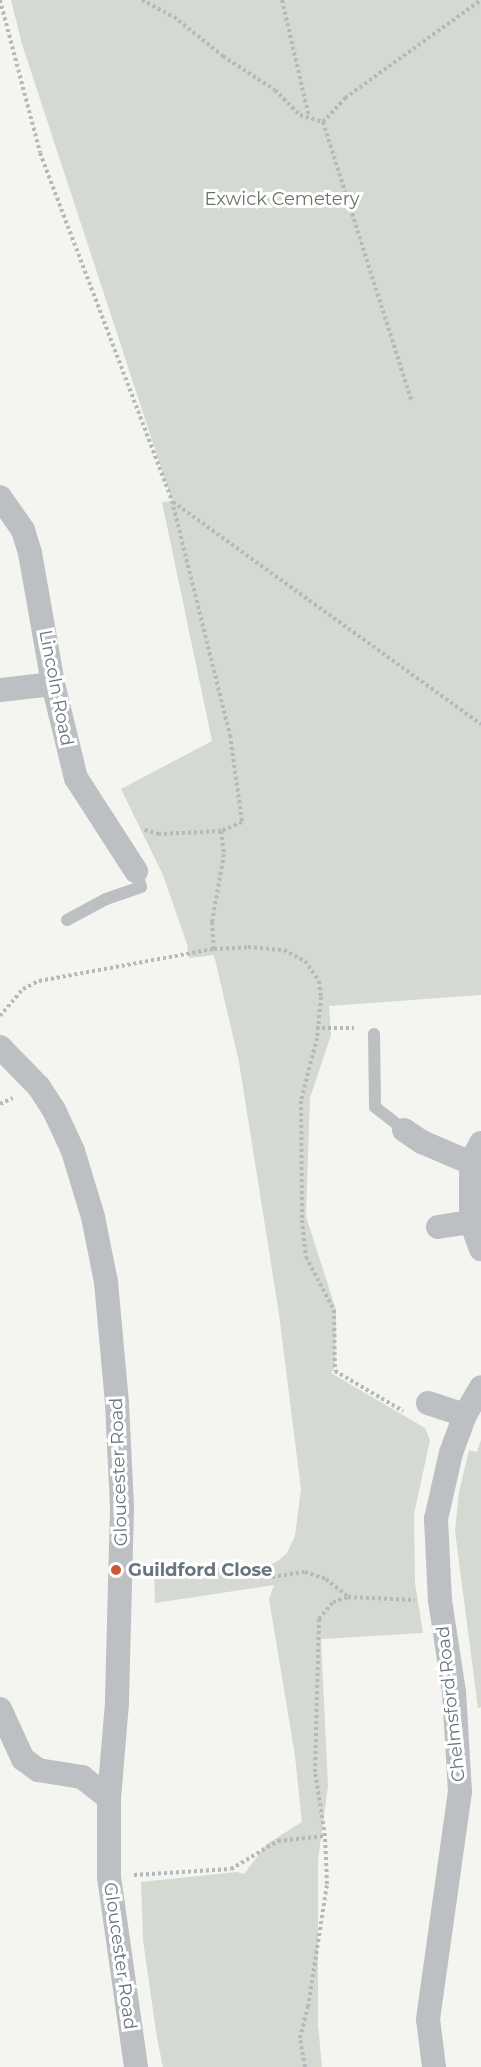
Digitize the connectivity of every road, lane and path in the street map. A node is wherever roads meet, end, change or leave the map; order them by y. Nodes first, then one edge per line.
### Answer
1 (0, 0) edge
2 (142, 0) edge
3 (282, 0) edge
4 (481, 0) edge
5 (309, 118) junction
6 (323, 122) junction
7 (412, 402) dead end
8 (0, 497) edge
9 (172, 501) junction
10 (52, 684) junction
11 (0, 690) edge
12 (481, 724) edge
13 (221, 831) junction
14 (179, 833) dead end
15 (136, 871) joint
16 (67, 921) dead end
17 (214, 949) junction
18 (0, 1016) edge
19 (316, 1028) junction
20 (360, 1028) dead end
21 (374, 1034) dead end
22 (0, 1047) edge
23 (404, 1130) joint
24 (476, 1153) edge
25 (471, 1222) junction
26 (438, 1227) dead end
27 (481, 1249) edge
28 (481, 1387) edge
29 (428, 1403) joint
30 (465, 1416) junction
31 (272, 1576) dead end
32 (348, 1597) junction
33 (440, 1601) junction
34 (0, 1709) edge
35 (109, 1798) junction
36 (325, 1836) junction
37 (109, 1877) junction
38 (136, 2067) edge
39 (305, 2067) edge
40 (434, 2067) edge

1 - 9 path
2 - 5 path
3 - 5 path
4 - 6 path
5 - 6 path
6 - 7 path
8 - 10 street, Lincoln Road
9 - 12 path
9 - 13 path
10 - 11 street
10 - 15 street, Lincoln Road
13 - 14 path
13 - 17 path
15 - 16 lane
17 - 18 path
17 - 19 path
19 - 20 path
19 - 29 path
21 - 23 lane
22 - 35 street, Gloucester Road
23 - 24 street
24 - 25 street
25 - 26 street
25 - 27 street
28 - 30 street, Chelmsford Road
29 - 30 street
30 - 33 street, Chelmsford Road
31 - 32 path
32 - 33 path
32 - 36 path
33 - 40 street, Chelmsford Road
34 - 35 street
35 - 37 street, Gloucester Road
36 - 37 path
36 - 39 path
37 - 38 street, Gloucester Road

